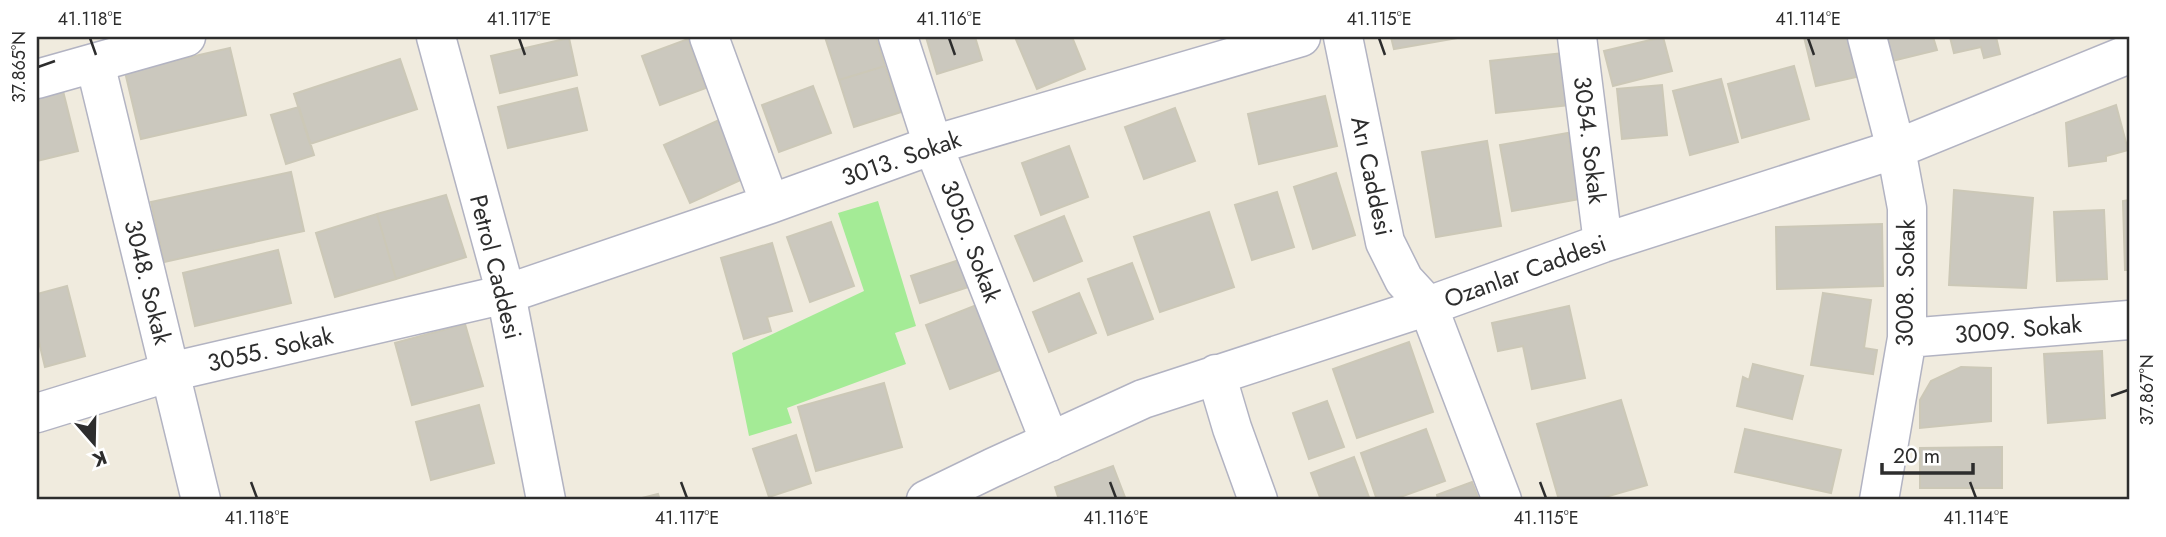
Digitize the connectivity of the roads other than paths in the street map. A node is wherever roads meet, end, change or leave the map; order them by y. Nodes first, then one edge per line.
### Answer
1 (186, 37) edge
2 (436, 37) edge
3 (709, 37) edge
4 (898, 37) edge
5 (1301, 37) edge
6 (1343, 37) edge
7 (1577, 37) edge
8 (1867, 37) edge
9 (2129, 54) edge
10 (95, 63) junction
11 (37, 75) edge
12 (933, 145) junction
13 (1896, 149) junction
14 (770, 204) junction
15 (1603, 243) junction
16 (506, 294) junction
17 (1428, 306) junction
18 (2129, 320) edge
19 (1907, 338) junction
20 (170, 373) junction
21 (1216, 374) junction
22 (37, 413) edge
23 (1049, 442) junction
24 (996, 484) edge
25 (201, 500) edge
26 (545, 500) edge
27 (926, 500) edge
28 (1258, 500) edge
29 (1502, 500) edge
30 (1879, 500) edge

1 - 10 street
2 - 16 street, Petrol Caddesi
3 - 14 street
4 - 12 street, 3050. Sokak
5 - 12 street, 3013. Sokak
6 - 17 street, Arı Caddesi
7 - 15 street, 3054. Sokak
8 - 13 street, 3008. Sokak
9 - 13 street, Ozanlar Caddesi
10 - 11 street
10 - 20 street, 3048. Sokak
12 - 14 street, 3013. Sokak
12 - 23 street, 3050. Sokak
13 - 15 street, Ozanlar Caddesi
13 - 19 street, 3008. Sokak
14 - 16 street, 3013. Sokak
15 - 17 street, Ozanlar Caddesi
16 - 20 street, 3055. Sokak
16 - 26 street, Petrol Caddesi
17 - 21 street, Ozanlar Caddesi
17 - 29 street, Arı Caddesi
18 - 19 street, 3009. Sokak
19 - 30 street, 3008. Sokak
20 - 22 street, 3055. Sokak
20 - 25 street, 3048. Sokak
21 - 23 street, Ozanlar Caddesi
21 - 28 street
23 - 24 street, Ozanlar Caddesi
24 - 27 street, Ozanlar Caddesi

